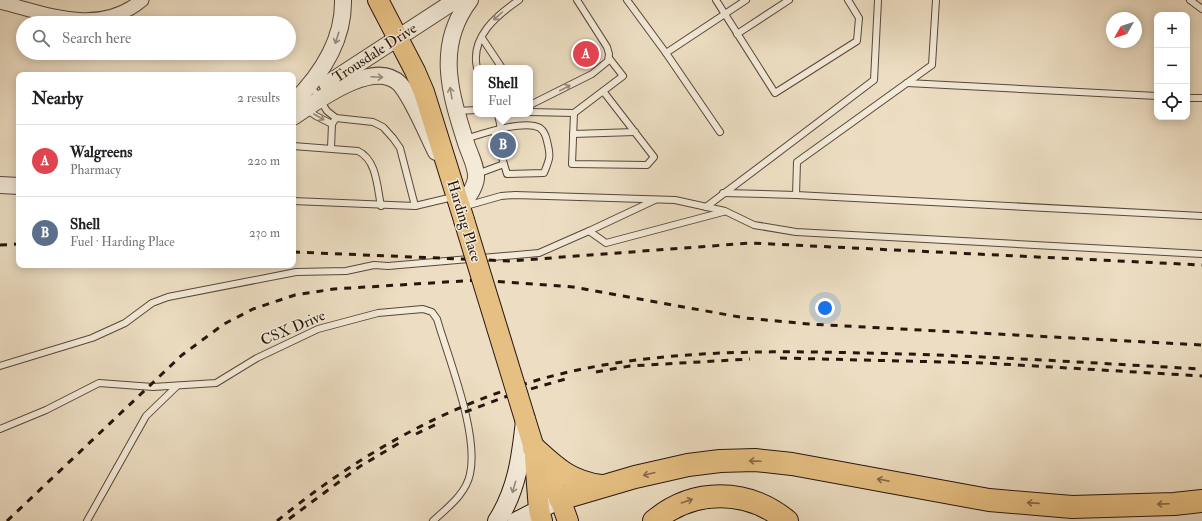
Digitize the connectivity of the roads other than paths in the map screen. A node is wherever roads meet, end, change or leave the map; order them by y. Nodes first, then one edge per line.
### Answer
1 (142, 0) edge
2 (342, 0) edge
3 (378, 0) edge
4 (456, 0) edge
5 (470, 0) edge
6 (519, 0) edge
7 (577, 0) edge
8 (627, 0) edge
9 (716, 0) edge
10 (746, 0) edge
11 (789, 0) edge
12 (848, 0) edge
13 (878, 0) edge
14 (936, 0) edge
15 (1190, 0) edge
16 (0, 2) edge
17 (1202, 8) edge
18 (724, 14) junction
19 (55, 16) edge
20 (114, 16) edge
21 (737, 34) junction
22 (398, 38) junction
23 (482, 38) junction
24 (666, 53) junction
25 (609, 58) junction
26 (477, 65) edge
27 (500, 65) edge
28 (907, 83) junction
29 (604, 91) junction
30 (318, 96) junction
31 (1154, 96) edge
32 (1190, 98) edge
33 (1202, 98) edge
34 (533, 103) edge
35 (296, 109) edge
36 (473, 110) edge
37 (456, 112) junction
38 (533, 112) edge
39 (574, 113) junction
40 (499, 117) edge
41 (336, 118) junction
42 (332, 124) junction
43 (501, 129) junction
44 (494, 131) junction
45 (635, 132) junction
46 (720, 132) dead end
47 (573, 134) junction
48 (465, 139) junction
49 (296, 146) edge
50 (331, 148) junction
51 (504, 164) junction
52 (476, 175) junction
53 (0, 185) edge
54 (16, 186) edge
55 (723, 193) junction
56 (796, 195) junction
57 (656, 200) junction
58 (296, 201) edge
59 (459, 204) junction
60 (381, 206) junction
61 (415, 206) junction
62 (706, 207) junction
63 (725, 211) junction
64 (1202, 216) edge
65 (589, 231) junction
66 (1202, 254) edge
67 (0, 366) edge
68 (177, 386) junction
69 (0, 429) edge
70 (528, 448) junction
71 (605, 486) junction
72 (560, 499) junction
73 (1202, 501) edge
74 (540, 516) edge
75 (87, 521) edge
76 (433, 521) edge
77 (497, 521) edge
78 (517, 521) edge
79 (568, 521) edge
80 (654, 521) edge
81 (787, 521) edge

1 - 20 street
2 -> 35 street
3 - 22 main road, Harding Place
4 - 22 street, Trousdale Drive
37 -> 5 street
6 -> 23 lane
7 - 25 lane
8 - 24 lane
9 - 18 lane
10 - 18 lane
11 - 21 lane
12 - 21 lane
13 - 55 lane
14 - 28 lane
15 - 17 lane
16 - 19 street
18 - 21 lane
18 - 24 lane
22 - 30 street, Trousdale Drive
22 - 59 main road, Harding Place
23 - 26 lane
23 - 27 lane
24 - 46 lane
25 - 29 lane
34 -> 25 lane
28 - 31 lane
28 - 56 lane
29 - 39 lane
29 - 45 lane
30 - 35 street, Trousdale Drive
30 - 41 lane
30 -> 59 street
32 - 33 lane
35 -> 42 lane
36 - 37 lane
37 - 48 street
38 - 39 lane
39 - 47 lane
40 - 43 lane
41 - 42 lane
41 - 61 lane
42 - 50 lane
43 - 44 lane
43 - 51 lane
44 - 48 lane
44 - 51 lane
45 - 47 lane
45 - 47 lane
48 - 52 street
49 - 50 lane
50 - 60 lane
51 - 52 lane
52 - 59 street
53 - 54 street
55 - 56 lane
55 - 62 lane
56 - 64 lane
57 - 59 lane
57 - 62 lane
57 - 65 lane
58 - 60 lane
59 - 61 lane
59 - 70 main road, Harding Place, bridge
60 - 61 lane
62 - 63 lane
63 - 65 lane
63 - 66 lane
65 - 67 lane
68 - 69 lane, CSX Drive
68 - 75 lane
68 - 76 lane, CSX Drive
70 - 71 highway
70 - 72 main road, Harding Place
70 - 74 main road, Harding Place
70 -> 77 main road
71 - 72 highway
73 -> 71 highway
72 - 74 main road
72 - 79 main road, Harding Place
74 - 78 main road
80 -> 81 highway

